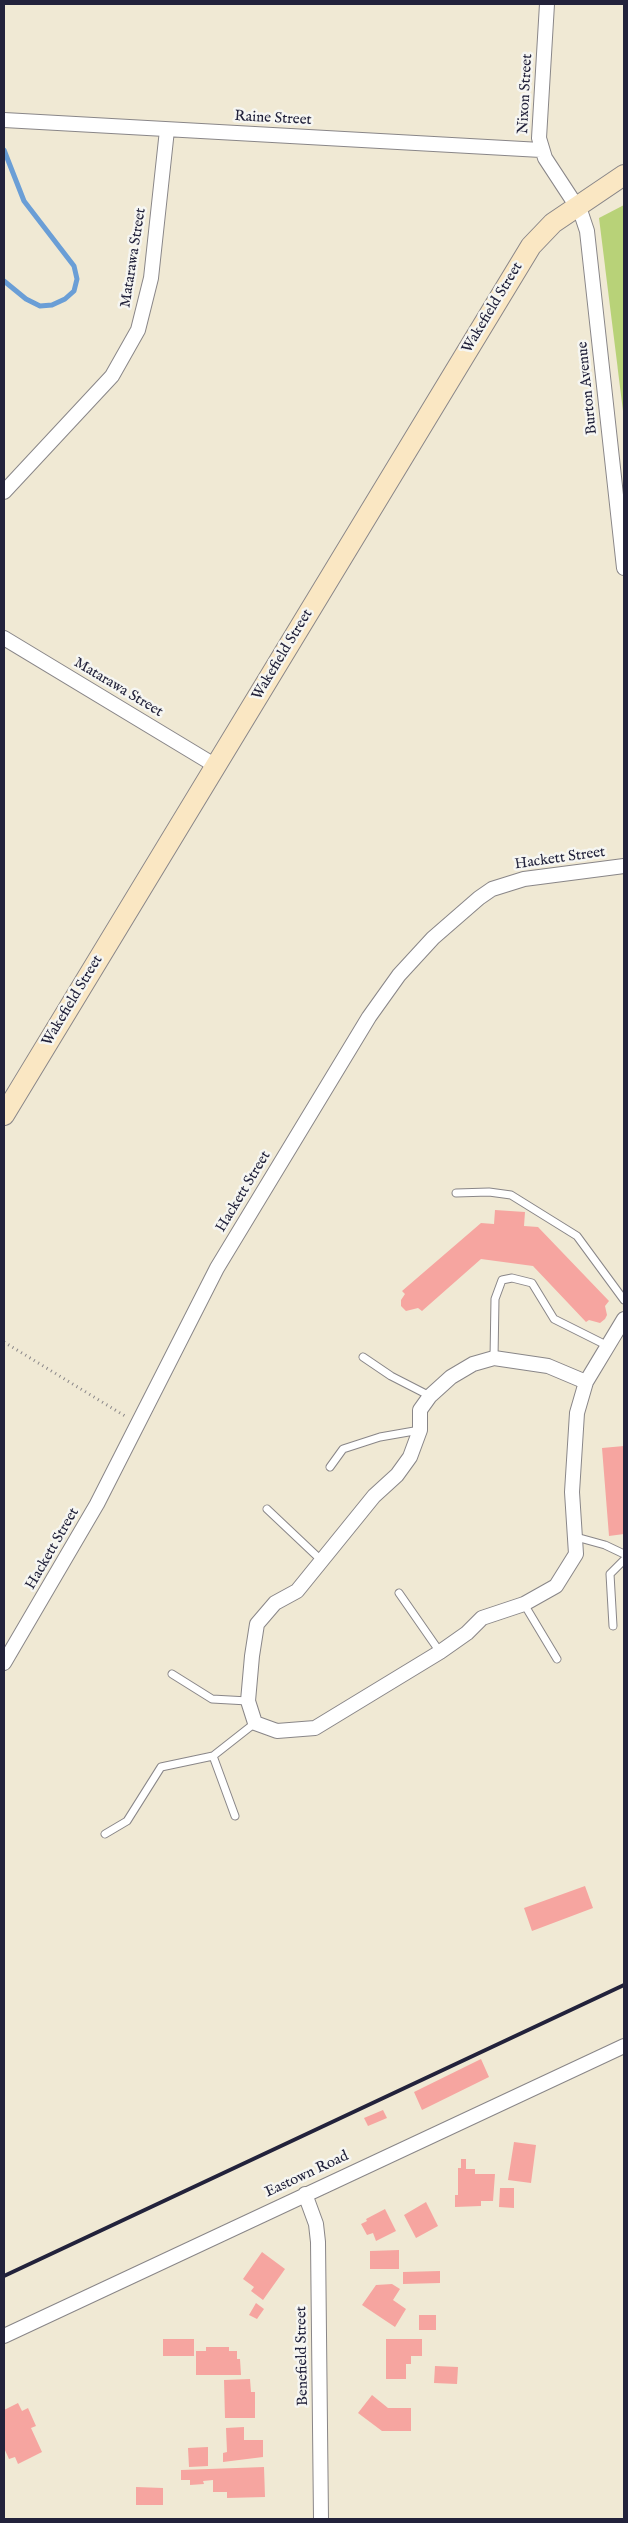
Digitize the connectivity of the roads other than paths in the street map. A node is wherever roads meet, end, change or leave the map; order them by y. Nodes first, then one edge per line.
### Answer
1 (547, 4) edge
2 (4, 120) edge
3 (167, 130) junction
4 (541, 150) junction
5 (624, 174) edge
6 (576, 206) junction
7 (4, 492) edge
8 (624, 568) edge
9 (4, 638) edge
10 (216, 766) junction
11 (624, 866) edge
12 (4, 1115) edge
13 (456, 1193) dead end
14 (624, 1300) edge
15 (624, 1319) edge
16 (608, 1346) junction
17 (363, 1358) dead end
18 (494, 1358) junction
19 (586, 1382) junction
20 (430, 1396) junction
21 (420, 1430) junction
22 (330, 1466) dead end
23 (267, 1509) dead end
24 (576, 1537) junction
25 (624, 1554) edge
26 (321, 1560) junction
27 (624, 1560) edge
28 (399, 1593) dead end
29 (524, 1604) junction
30 (613, 1626) dead end
31 (440, 1652) junction
32 (557, 1659) dead end
33 (4, 1663) edge
34 (172, 1674) dead end
35 (248, 1700) junction
36 (255, 1723) junction
37 (213, 1756) junction
38 (235, 1816) dead end
39 (105, 1834) dead end
40 (624, 2046) edge
41 (305, 2194) junction
42 (4, 2336) edge
43 (321, 2519) edge

1 - 4 street, Nixon Street
2 - 3 street, Raine Street
3 - 4 street, Raine Street
3 - 7 street, Matarawa Street
4 - 6 street, Nixon Street
5 - 6 street, Wakefield Street
6 - 8 street, Burton Avenue
6 - 10 street, Wakefield Street
9 - 10 street, Matarawa Street
10 - 12 street, Wakefield Street
11 - 33 street, Hackett Street
13 - 14 lane
15 - 16 street
16 - 18 lane
16 - 19 street
17 - 20 lane
18 - 19 street
18 - 20 street
19 - 24 street
20 - 21 street
21 - 22 lane
21 - 26 street
23 - 26 lane
24 - 25 lane
24 - 29 street
26 - 35 street
27 - 30 lane
28 - 31 lane
29 - 31 street
29 - 32 lane
31 - 36 street
34 - 35 lane
35 - 36 street
36 - 37 lane
37 - 38 lane
37 - 39 lane
40 - 41 street, Eastown Road
41 - 42 street, Eastown Road
41 - 43 street, Benefield Street

